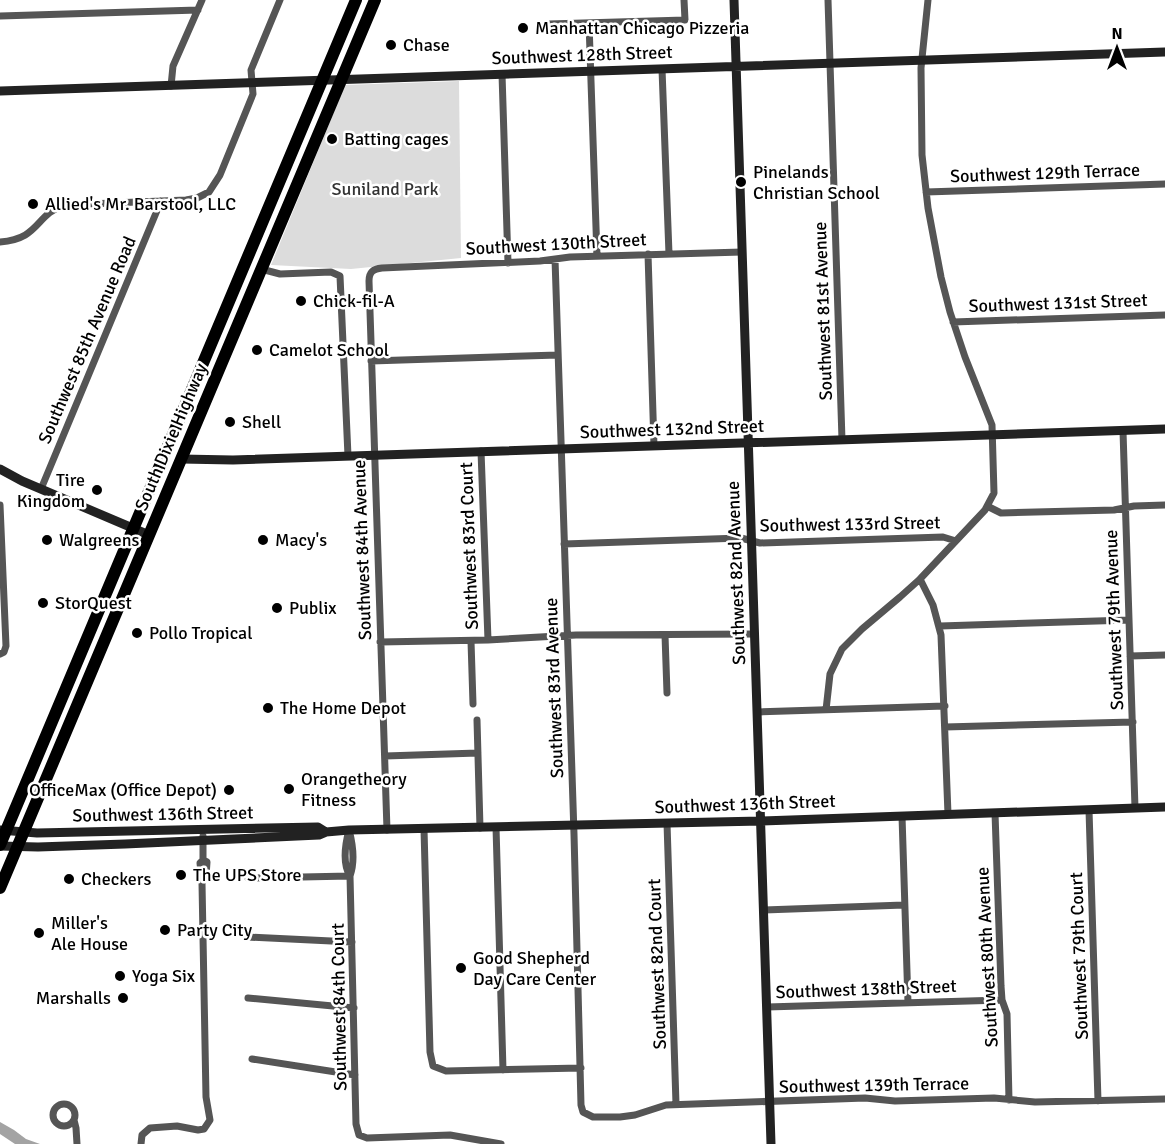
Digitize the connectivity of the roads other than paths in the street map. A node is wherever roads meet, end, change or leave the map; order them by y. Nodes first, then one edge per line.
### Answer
1 (202, 0) edge
2 (280, 0) edge
3 (356, 0) edge
4 (375, 0) edge
5 (684, 0) edge
6 (734, 0) edge
7 (828, 0) edge
8 (928, 0) edge
9 (198, 10) junction
10 (0, 16) edge
11 (589, 23) junction
12 (549, 24) dead end
13 (1165, 52) edge
14 (921, 60) junction
15 (830, 64) junction
16 (736, 66) junction
17 (662, 69) junction
18 (591, 72) junction
19 (502, 74) junction
20 (341, 80) junction
21 (322, 82) junction
22 (251, 84) junction
23 (171, 86) junction
24 (0, 91) edge
25 (1165, 184) edge
26 (926, 192) junction
27 (161, 201) junction
28 (0, 242) edge
29 (742, 252) junction
30 (648, 254) junction
31 (669, 254) junction
32 (597, 256) junction
33 (555, 259) junction
34 (245, 263) junction
35 (508, 263) junction
36 (261, 269) junction
37 (373, 270) joint
38 (1165, 315) edge
39 (953, 322) junction
40 (558, 355) junction
41 (371, 361) junction
42 (1165, 429) edge
43 (1123, 431) junction
44 (992, 435) junction
45 (842, 440) junction
46 (748, 443) junction
47 (654, 446) junction
48 (561, 449) junction
49 (481, 451) junction
50 (166, 452) junction
51 (374, 455) junction
52 (348, 456) junction
53 (181, 459) junction
54 (0, 470) edge
55 (41, 489) junction
56 (0, 505) edge
57 (1165, 505) edge
58 (987, 506) junction
59 (1125, 508) junction
60 (134, 529) junction
61 (149, 535) junction
62 (752, 541) junction
63 (956, 541) junction
64 (564, 544) junction
65 (1, 561) edge
66 (920, 579) junction
67 (1129, 620) junction
68 (940, 626) junction
69 (755, 634) junction
70 (665, 635) junction
71 (568, 636) junction
72 (471, 640) junction
73 (488, 640) junction
74 (380, 642) junction
75 (1, 654) edge
76 (1130, 656) junction
77 (1165, 656) edge
78 (70, 679) junction
79 (85, 686) junction
80 (667, 693) dead end
81 (473, 704) dead end
82 (945, 706) junction
83 (826, 710) junction
84 (758, 712) junction
85 (477, 720) dead end
86 (1133, 722) junction
87 (945, 728) junction
88 (478, 753) junction
89 (385, 756) junction
90 (1165, 807) edge
91 (1135, 808) junction
92 (1089, 810) junction
93 (995, 813) junction
94 (948, 814) junction
95 (902, 816) junction
96 (761, 821) junction
97 (667, 823) junction
98 (574, 826) junction
99 (496, 827) junction
100 (480, 828) junction
101 (424, 829) junction
102 (3, 830) edge
103 (201, 830) junction
104 (350, 830) junction
105 (387, 830) junction
106 (24, 832) junction
107 (326, 832) junction
108 (204, 840) junction
109 (0, 846) edge
110 (18, 847) junction
111 (351, 876) junction
112 (248, 878) dead end
113 (0, 888) edge
114 (904, 905) junction
115 (764, 910) junction
116 (247, 937) dead end
117 (352, 942) junction
118 (248, 998) dead end
119 (1002, 1000) junction
120 (908, 1003) junction
121 (766, 1007) junction
122 (354, 1008) junction
123 (252, 1059) dead end
124 (580, 1068) junction
125 (502, 1070) junction
126 (355, 1075) junction
127 (1165, 1099) edge
128 (1009, 1100) junction
129 (770, 1101) junction
130 (1098, 1101) junction
131 (676, 1104) junction
132 (586, 1114) joint
133 (74, 1120) junction
134 (67, 1125) junction
135 (77, 1140) edge
136 (141, 1144) edge
137 (501, 1144) edge
138 (771, 1144) edge

1 - 9 street
2 - 22 street
3 - 21 highway, South Dixie Highway
4 - 20 highway, South Dixie Highway
5 - 11 street
6 - 16 street, Southwest 82nd Avenue
7 - 15 street, Southwest 81st Avenue
8 - 14 street
9 - 10 street
9 - 23 street
11 - 12 street
11 - 18 street
13 - 14 street, Southwest 128th Street
14 - 15 street, Southwest 128th Street
14 - 26 street
15 - 16 street, Southwest 128th Street
15 - 45 street, Southwest 81st Avenue
16 - 17 street, Southwest 128th Street
16 - 29 street, Southwest 82nd Avenue
17 - 18 street, Southwest 128th Street
17 - 31 street
18 - 19 street, Southwest 128th Street
18 - 32 street
19 - 20 street, Southwest 128th Street
19 - 35 street
20 - 21 street, Southwest 128th Street
20 - 36 highway, South Dixie Highway
21 - 22 street, Southwest 128th Street
21 - 34 highway, South Dixie Highway
22 - 23 street, Southwest 128th Street
22 - 27 street
23 - 24 street, Southwest 128th Street
25 - 26 street, Southwest 129th Terrace
26 - 39 street
27 - 28 street
27 - 55 street, Southwest 85th Avenue Road
29 - 31 street, Southwest 130th Street
29 - 46 street, Southwest 82nd Avenue
30 - 31 street, Southwest 130th Street
30 - 32 street, Southwest 130th Street
30 - 47 street
32 - 33 street, Southwest 130th Street
33 - 35 street, Southwest 130th Street
33 - 40 street, Southwest 83rd Avenue
34 - 36 highway
34 - 50 highway, South Dixie Highway
35 - 37 street, Southwest 130th Street
36 - 52 street
36 - 53 highway, South Dixie Highway
37 - 41 street, Southwest 84th Avenue
38 - 39 street, Southwest 131st Street
39 - 44 street
40 - 41 street
40 - 48 street, Southwest 83rd Avenue
41 - 51 street, Southwest 84th Avenue
42 - 43 street, Southwest 132nd Street
43 - 44 street, Southwest 132nd Street
43 - 59 street, Southwest 79th Avenue
44 - 45 street, Southwest 132nd Street
44 - 58 street
45 - 46 street, Southwest 132nd Street
46 - 47 street, Southwest 132nd Street
46 - 62 street, Southwest 82nd Avenue
47 - 48 street, Southwest 132nd Street
48 - 49 street, Southwest 132nd Street
48 - 64 street, Southwest 83rd Avenue
49 - 51 street, Southwest 132nd Street
49 - 73 street, Southwest 83rd Court
50 - 53 highway
50 - 60 highway, South Dixie Highway
51 - 52 street, Southwest 132nd Street
51 - 74 street, Southwest 84th Avenue
52 - 53 street, Southwest 132nd Street
53 - 61 highway, South Dixie Highway
54 - 55 street
55 - 60 street
56 - 65 street
57 - 59 street
58 - 59 street
58 - 63 street
59 - 67 street, Southwest 79th Avenue
60 - 61 street
60 - 78 highway, South Dixie Highway
61 - 79 highway, South Dixie Highway
62 - 63 street, Southwest 133rd Street
62 - 64 street, Southwest 133rd Street
62 - 69 street, Southwest 82nd Avenue
63 - 66 street
64 - 71 street, Southwest 83rd Avenue
65 - 75 street
66 - 68 street
66 - 83 street
67 - 68 street
67 - 76 street, Southwest 79th Avenue
68 - 82 street
69 - 70 street
69 - 84 street, Southwest 82nd Avenue
70 - 71 street
70 - 80 street
71 - 73 street
71 - 98 street, Southwest 83rd Avenue
72 - 73 street
72 - 74 street
72 - 81 street
74 - 89 street, Southwest 84th Avenue
76 - 77 street
76 - 86 street, Southwest 79th Avenue
78 - 79 street
78 - 102 highway, South Dixie Highway
79 - 106 highway, South Dixie Highway
82 - 83 street
82 - 87 street
83 - 84 street
84 - 96 street, Southwest 82nd Avenue
85 - 88 street
86 - 87 street
86 - 91 street, Southwest 79th Avenue
87 - 94 street
88 - 89 street
88 - 100 street
89 - 105 street, Southwest 84th Avenue
90 - 91 street, Southwest 136th Street
91 - 92 street, Southwest 136th Street
92 - 93 street, Southwest 136th Street
92 - 130 street, Southwest 79th Court
93 - 94 street, Southwest 136th Street
93 - 119 street, Southwest 80th Avenue
94 - 95 street, Southwest 136th Street
95 - 96 street, Southwest 136th Street
95 - 114 street
96 - 97 street, Southwest 136th Street
96 - 115 street, Southwest 82nd Avenue
97 - 98 street, Southwest 136th Street
97 - 131 street, Southwest 82nd Court
98 - 99 street, Southwest 136th Street
98 - 124 street, Southwest 83rd Avenue
99 - 100 street, Southwest 136th Street
99 - 125 street
100 - 101 street, Southwest 136th Street
101 - 105 street, Southwest 136th Street
101 - 125 street
102 - 106 street, Southwest 136th Street
102 - 109 highway, South Dixie Highway
103 - 106 street, Southwest 136th Street
103 - 107 street, Southwest 136th Street
103 - 108 street
104 - 105 street, Southwest 136th Street
104 - 107 street, Southwest 136th Street
104 - 111 street, Southwest 84th Court
106 - 110 highway, South Dixie Highway
107 - 108 street, Southwest 136th Street
108 - 110 street, Southwest 136th Street
108 - 136 street
109 - 110 street, Southwest 136th Street
110 - 113 highway, South Dixie Highway
111 - 112 street
111 - 117 street, Southwest 84th Court
114 - 115 street
114 - 120 street
115 - 121 street, Southwest 82nd Avenue
116 - 117 street
117 - 122 street, Southwest 84th Court
118 - 122 street
119 - 120 street, Southwest 138th Street
119 - 128 street, Southwest 80th Avenue
120 - 121 street, Southwest 138th Street
121 - 129 street, Southwest 82nd Avenue
122 - 126 street, Southwest 84th Court
123 - 126 street
124 - 125 street
124 - 132 street, Southwest 83rd Avenue
126 - 137 street, Southwest 84th Court
127 - 130 street, Southwest 139th Terrace
128 - 129 street, Southwest 139th Terrace
128 - 130 street, Southwest 139th Terrace
129 - 131 street, Southwest 139th Terrace
129 - 138 street, Southwest 82nd Avenue
131 - 132 street, Southwest 139th Terrace
133 - 134 street
133 - 134 street
133 - 135 street
134 - 135 street

